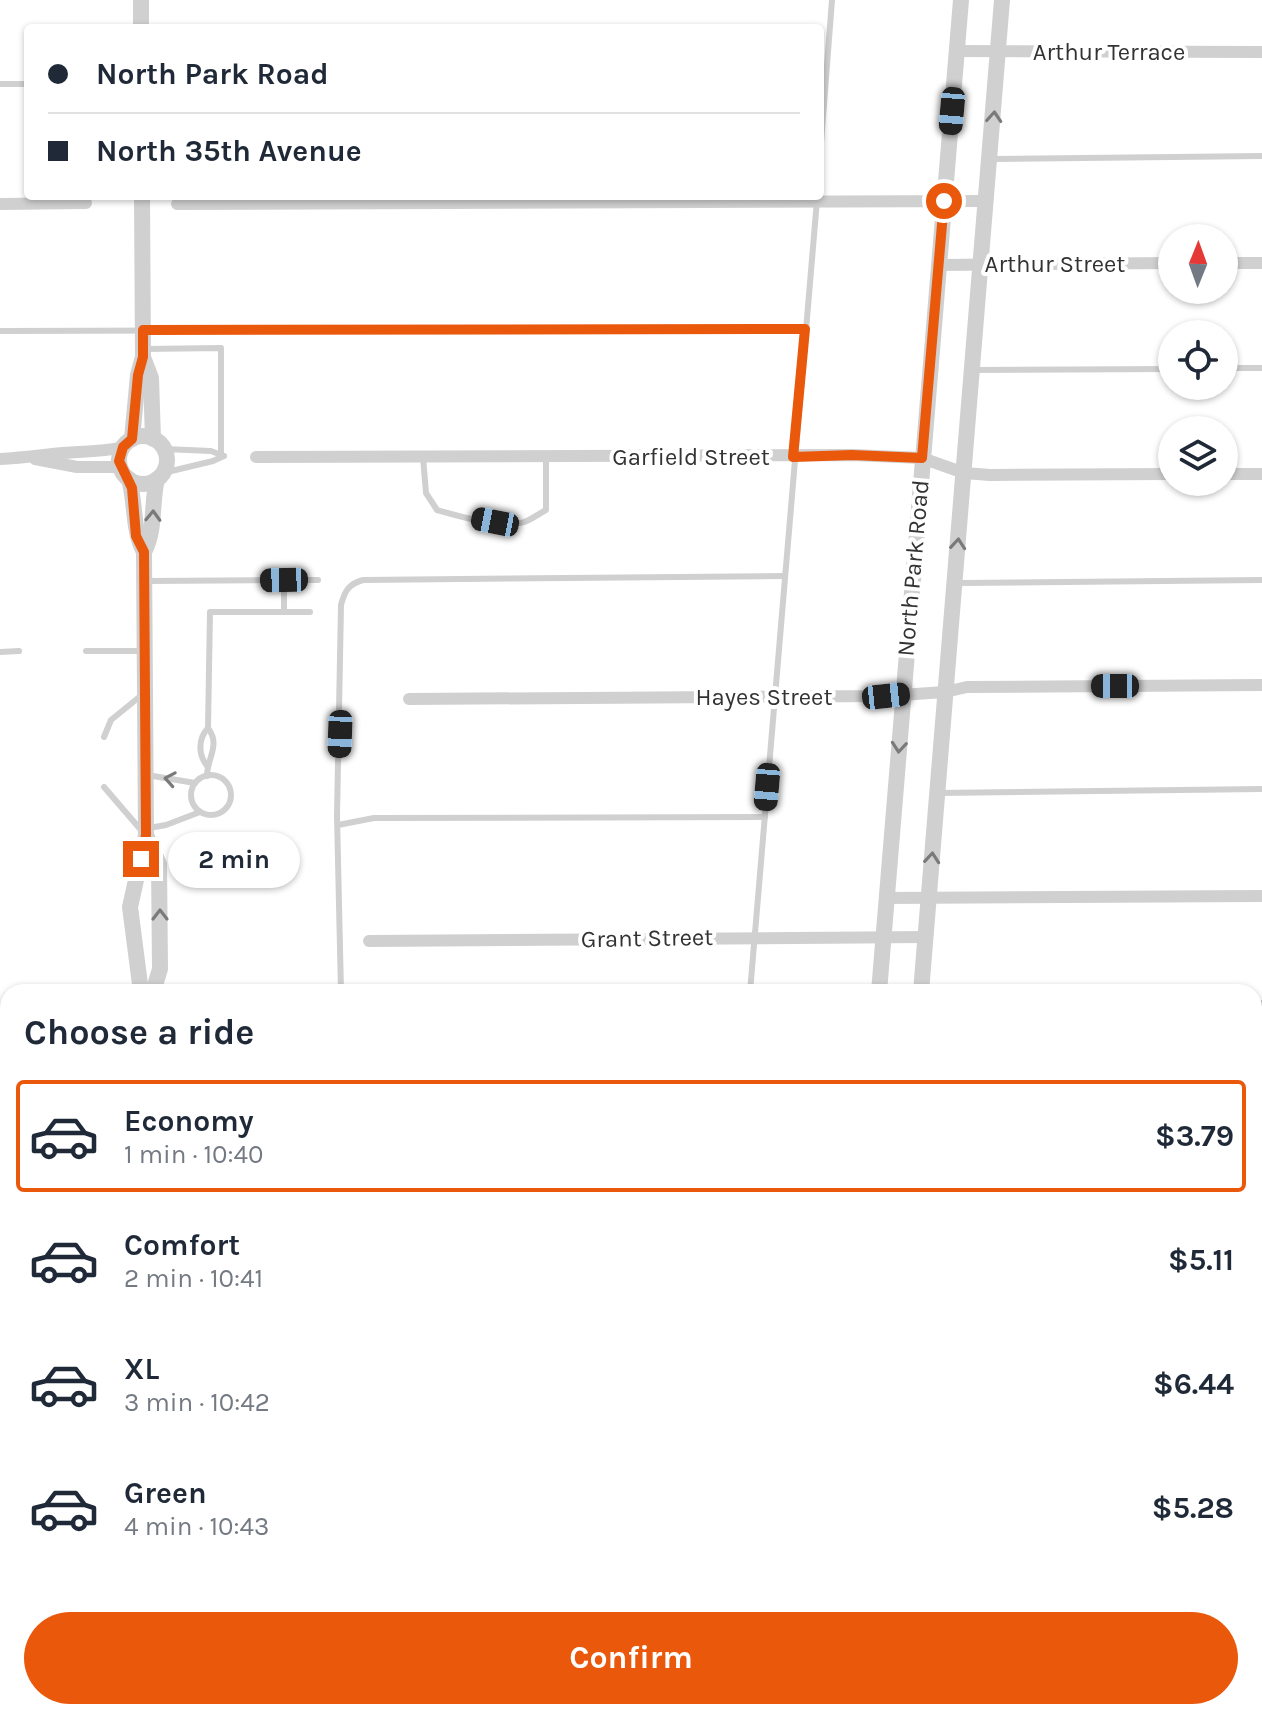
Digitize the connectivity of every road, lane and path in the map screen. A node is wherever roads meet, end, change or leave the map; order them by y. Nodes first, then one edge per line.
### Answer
1 (141, 0) edge
2 (832, 0) edge
3 (961, 0) edge
4 (1002, 0) edge
5 (141, 24) edge
6 (957, 51) junction
7 (999, 52) junction
8 (1262, 52) edge
9 (824, 71) edge
10 (0, 84) edge
11 (24, 84) edge
12 (1262, 156) edge
13 (991, 159) junction
14 (824, 198) edge
15 (142, 200) edge
16 (604, 200) edge
17 (817, 200) edge
18 (944, 201) junction
19 (987, 201) junction
20 (86, 203) dead end
21 (0, 204) edge
22 (177, 204) dead end
23 (1158, 263) edge
24 (1238, 263) edge
25 (1262, 263) edge
26 (982, 264) junction
27 (939, 265) junction
28 (805, 329) junction
29 (143, 330) junction
30 (0, 331) edge
31 (143, 353) junction
32 (1238, 368) edge
33 (1262, 368) edge
34 (1158, 369) edge
35 (972, 370) junction
36 (127, 443) junction
37 (159, 444) junction
38 (221, 455) junction
39 (256, 457) dead end
40 (423, 457) junction
41 (546, 457) junction
42 (793, 457) junction
43 (32, 458) junction
44 (922, 458) junction
45 (0, 459) edge
46 (125, 473) junction
47 (964, 473) junction
48 (1158, 474) edge
49 (1238, 474) edge
50 (1262, 474) edge
51 (160, 476) junction
52 (144, 552) junction
53 (784, 576) junction
54 (284, 580) junction
55 (318, 580) dead end
56 (1262, 580) edge
57 (144, 581) junction
58 (955, 583) junction
59 (284, 612) junction
60 (310, 612) dead end
61 (19, 651) dead end
62 (86, 651) dead end
63 (145, 651) junction
64 (0, 652) edge
65 (1262, 685) edge
66 (146, 691) junction
67 (945, 692) junction
68 (903, 694) junction
69 (775, 697) junction
70 (409, 699) dead end
71 (208, 728) junction
72 (104, 737) dead end
73 (207, 766) junction
74 (144, 774) junction
75 (207, 776) junction
76 (195, 783) junction
77 (104, 787) dead end
78 (1262, 789) edge
79 (937, 793) junction
80 (200, 812) junction
81 (765, 817) junction
82 (338, 825) junction
83 (146, 832) junction
84 (1262, 896) edge
85 (886, 898) junction
86 (929, 898) junction
87 (884, 936) junction
88 (756, 937) junction
89 (926, 937) junction
90 (369, 941) dead end
91 (140, 984) edge
92 (155, 984) edge
93 (341, 984) edge
94 (751, 984) edge
95 (880, 984) edge
96 (922, 984) edge

1 - 5 street
2 - 9 lane
3 - 6 street, North Park Road
4 - 7 street, North Park Road
6 - 7 street, Arthur Terrace
6 - 18 street, North Park Road
7 - 8 street, Arthur Terrace
13 -> 7 street, North Park Road
10 - 11 lane
12 - 13 lane
13 - 19 street, North Park Road
14 - 18 street
15 - 29 street
16 - 22 street
17 - 28 lane
18 - 19 street
18 - 27 street, North Park Road
19 - 26 street, North Park Road
20 - 21 street
23 - 26 street, Arthur Street
24 - 25 street
26 - 27 street, Arthur Street
26 - 35 street, North Park Road
27 - 44 street, North Park Road
28 - 29 lane
28 - 42 lane
29 - 30 lane
29 - 31 street
31 - 36 street
31 - 37 street
31 - 38 lane
32 - 33 lane
34 - 35 lane
35 - 47 street, North Park Road
36 - 37 street
36 - 43 street
36 - 46 street
37 - 38 lane
37 - 51 street
38 - 51 lane
39 - 40 street, Garfield Street
40 - 41 street, Garfield Street
40 - 41 lane
41 - 42 street, Garfield Street
42 - 44 street, Garfield Street
42 - 53 lane
43 - 45 street
43 - 46 street
44 - 47 street, Garfield Street
44 - 68 street, North Park Road
46 - 51 street
46 - 52 street
47 - 48 street, Garfield Street
58 -> 47 street, North Park Road
49 - 50 street
52 -> 51 street
52 - 57 street
53 - 69 lane
53 - 82 lane
54 - 55 lane
54 - 57 lane
54 - 59 lane
56 - 58 lane
57 - 63 street
58 - 67 street, North Park Road
59 - 60 lane
59 - 71 lane
61 - 64 lane
62 - 63 lane
63 - 66 street
65 - 67 street, Hayes Street
66 - 72 lane
66 - 74 street
67 - 68 street, Hayes Street
67 - 79 street, North Park Road
68 - 69 street, Hayes Street
68 -> 85 street, North Park Road
69 - 70 street, Hayes Street
69 - 81 lane
71 - 73 lane
71 - 73 lane
73 - 75 lane
76 -> 74 lane
74 - 83 street
75 - 76 lane
75 - 80 lane
76 - 80 lane
77 - 83 lane
78 - 79 lane
86 -> 79 street, North Park Road
80 - 83 lane
81 - 82 lane
81 - 88 lane
82 - 93 lane
83 - 91 street
92 -> 83 street
84 - 86 street
85 - 86 street
85 - 87 street, North Park Road
86 - 89 street, North Park Road
87 - 88 street, Grant Street
87 - 89 street, Grant Street
87 - 95 street, North Park Road
88 - 90 street, Grant Street
88 - 94 lane
89 - 96 street, North Park Road

